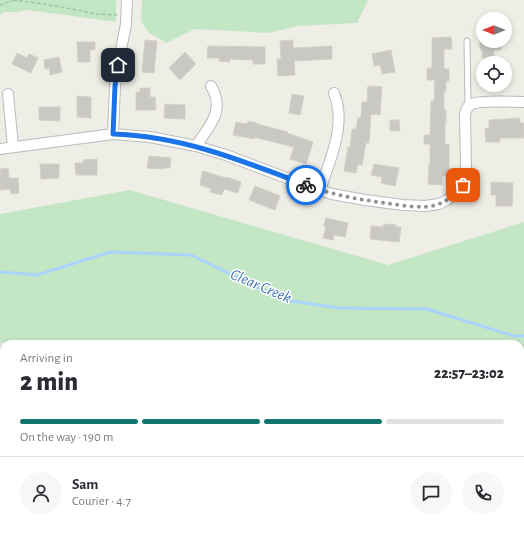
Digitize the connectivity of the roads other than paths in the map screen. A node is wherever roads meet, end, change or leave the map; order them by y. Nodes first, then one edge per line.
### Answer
1 (127, 0) edge
2 (467, 41) dead end
3 (211, 86) dead end
4 (334, 93) dead end
5 (8, 94) dead end
6 (524, 102) edge
7 (468, 106) junction
8 (113, 134) junction
9 (196, 146) junction
10 (13, 147) junction
11 (0, 149) edge
12 (320, 190) junction

1 - 8 street
2 - 7 lane
3 - 9 street
4 - 12 street
5 - 10 street
6 - 7 street
7 - 12 street
8 - 9 street
8 - 10 street
9 - 12 street
10 - 11 street

